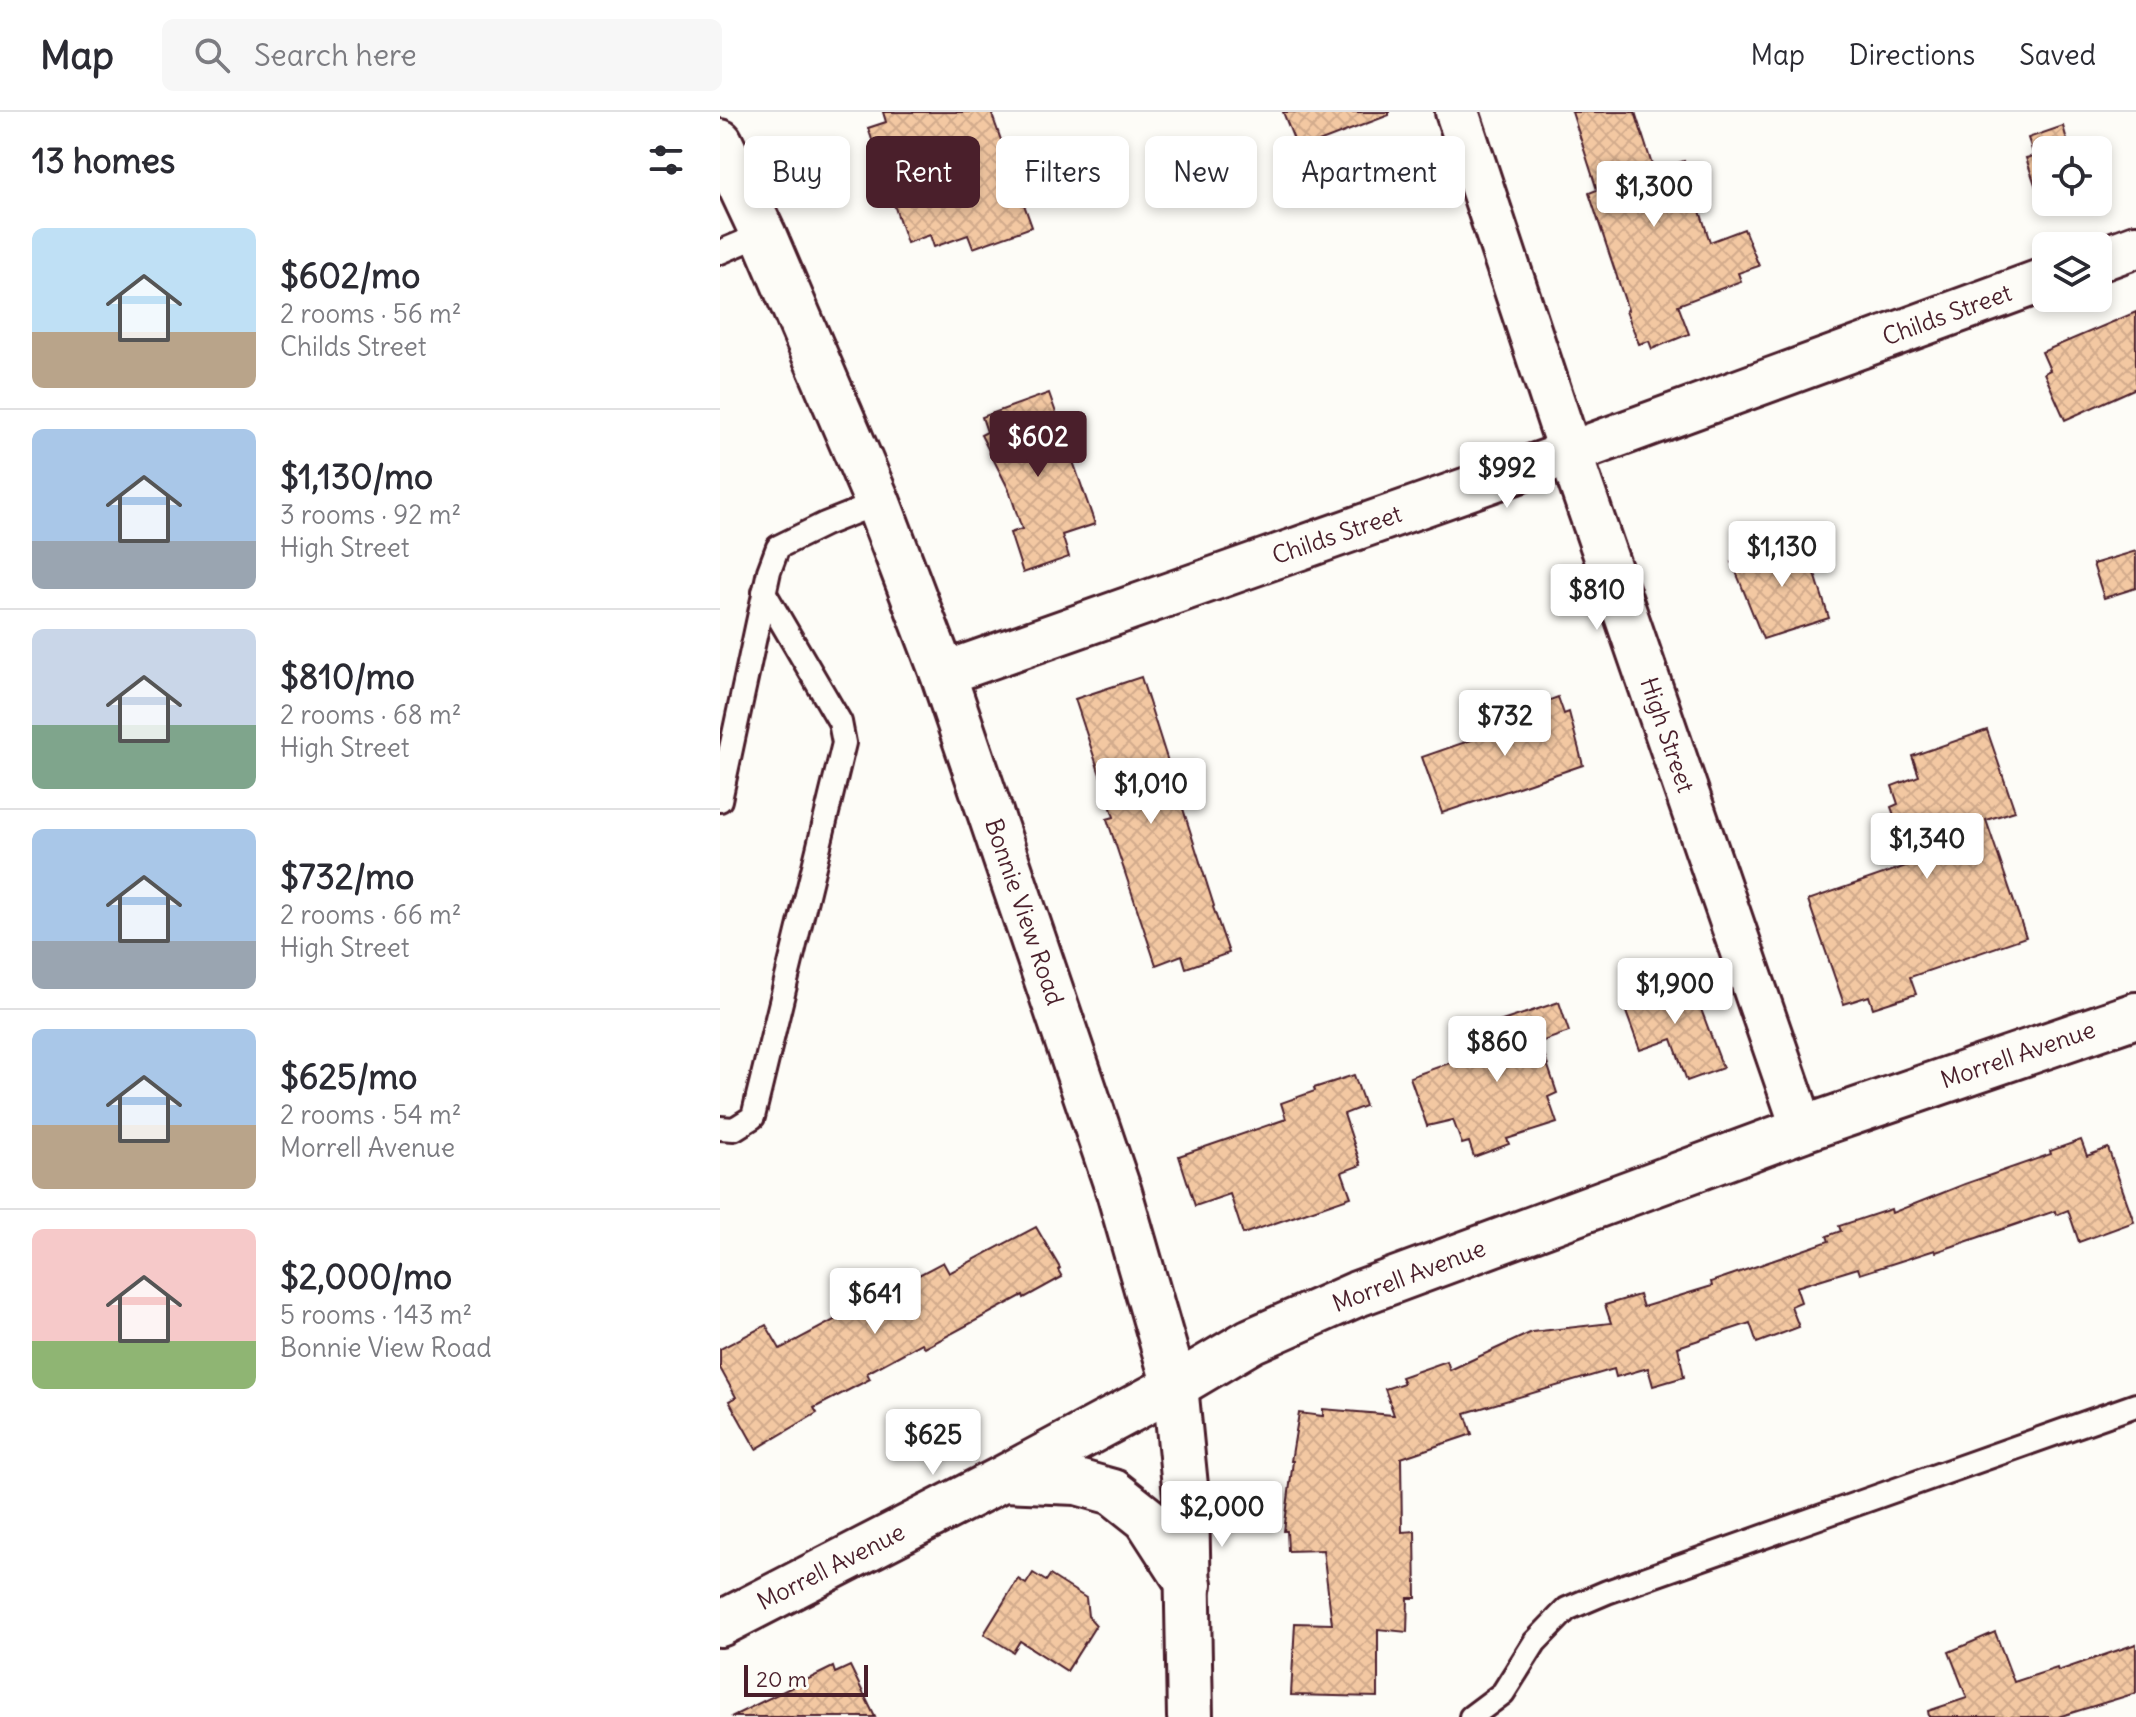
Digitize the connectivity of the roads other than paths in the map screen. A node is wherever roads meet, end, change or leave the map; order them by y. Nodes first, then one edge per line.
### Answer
1 (1457, 112) edge
2 (720, 142) edge
3 (763, 234) junction
4 (2136, 246) edge
5 (720, 252) edge
6 (2112, 255) edge
7 (2032, 284) edge
8 (1570, 453) junction
9 (878, 503) junction
10 (764, 592) junction
11 (943, 674) junction
12 (720, 800) edge
13 (2136, 1015) edge
14 (720, 1128) edge
15 (1803, 1129) junction
16 (1175, 1386) junction
17 (2136, 1405) edge
18 (1002, 1479) junction
19 (1189, 1584) junction
20 (720, 1624) edge
21 (1190, 1717) edge
22 (1471, 1717) edge

1 - 8 street, High Street
2 - 3 street, Bonnie View Road
3 - 5 lane
3 - 9 street, Bonnie View Road
4 - 6 street
7 - 8 street, Childs Street
8 - 11 street, Childs Street
8 - 15 street, High Street
9 - 10 lane
9 - 11 street, Bonnie View Road
10 - 12 lane
10 - 14 lane
11 - 16 street, Bonnie View Road
13 - 15 street, Morrell Avenue
15 - 16 street, Morrell Avenue
16 - 18 street, Morrell Avenue
16 - 19 street, Bonnie View Road
17 - 22 lane
18 - 19 street
18 - 20 street, Morrell Avenue
19 - 21 street, Bonnie View Road

